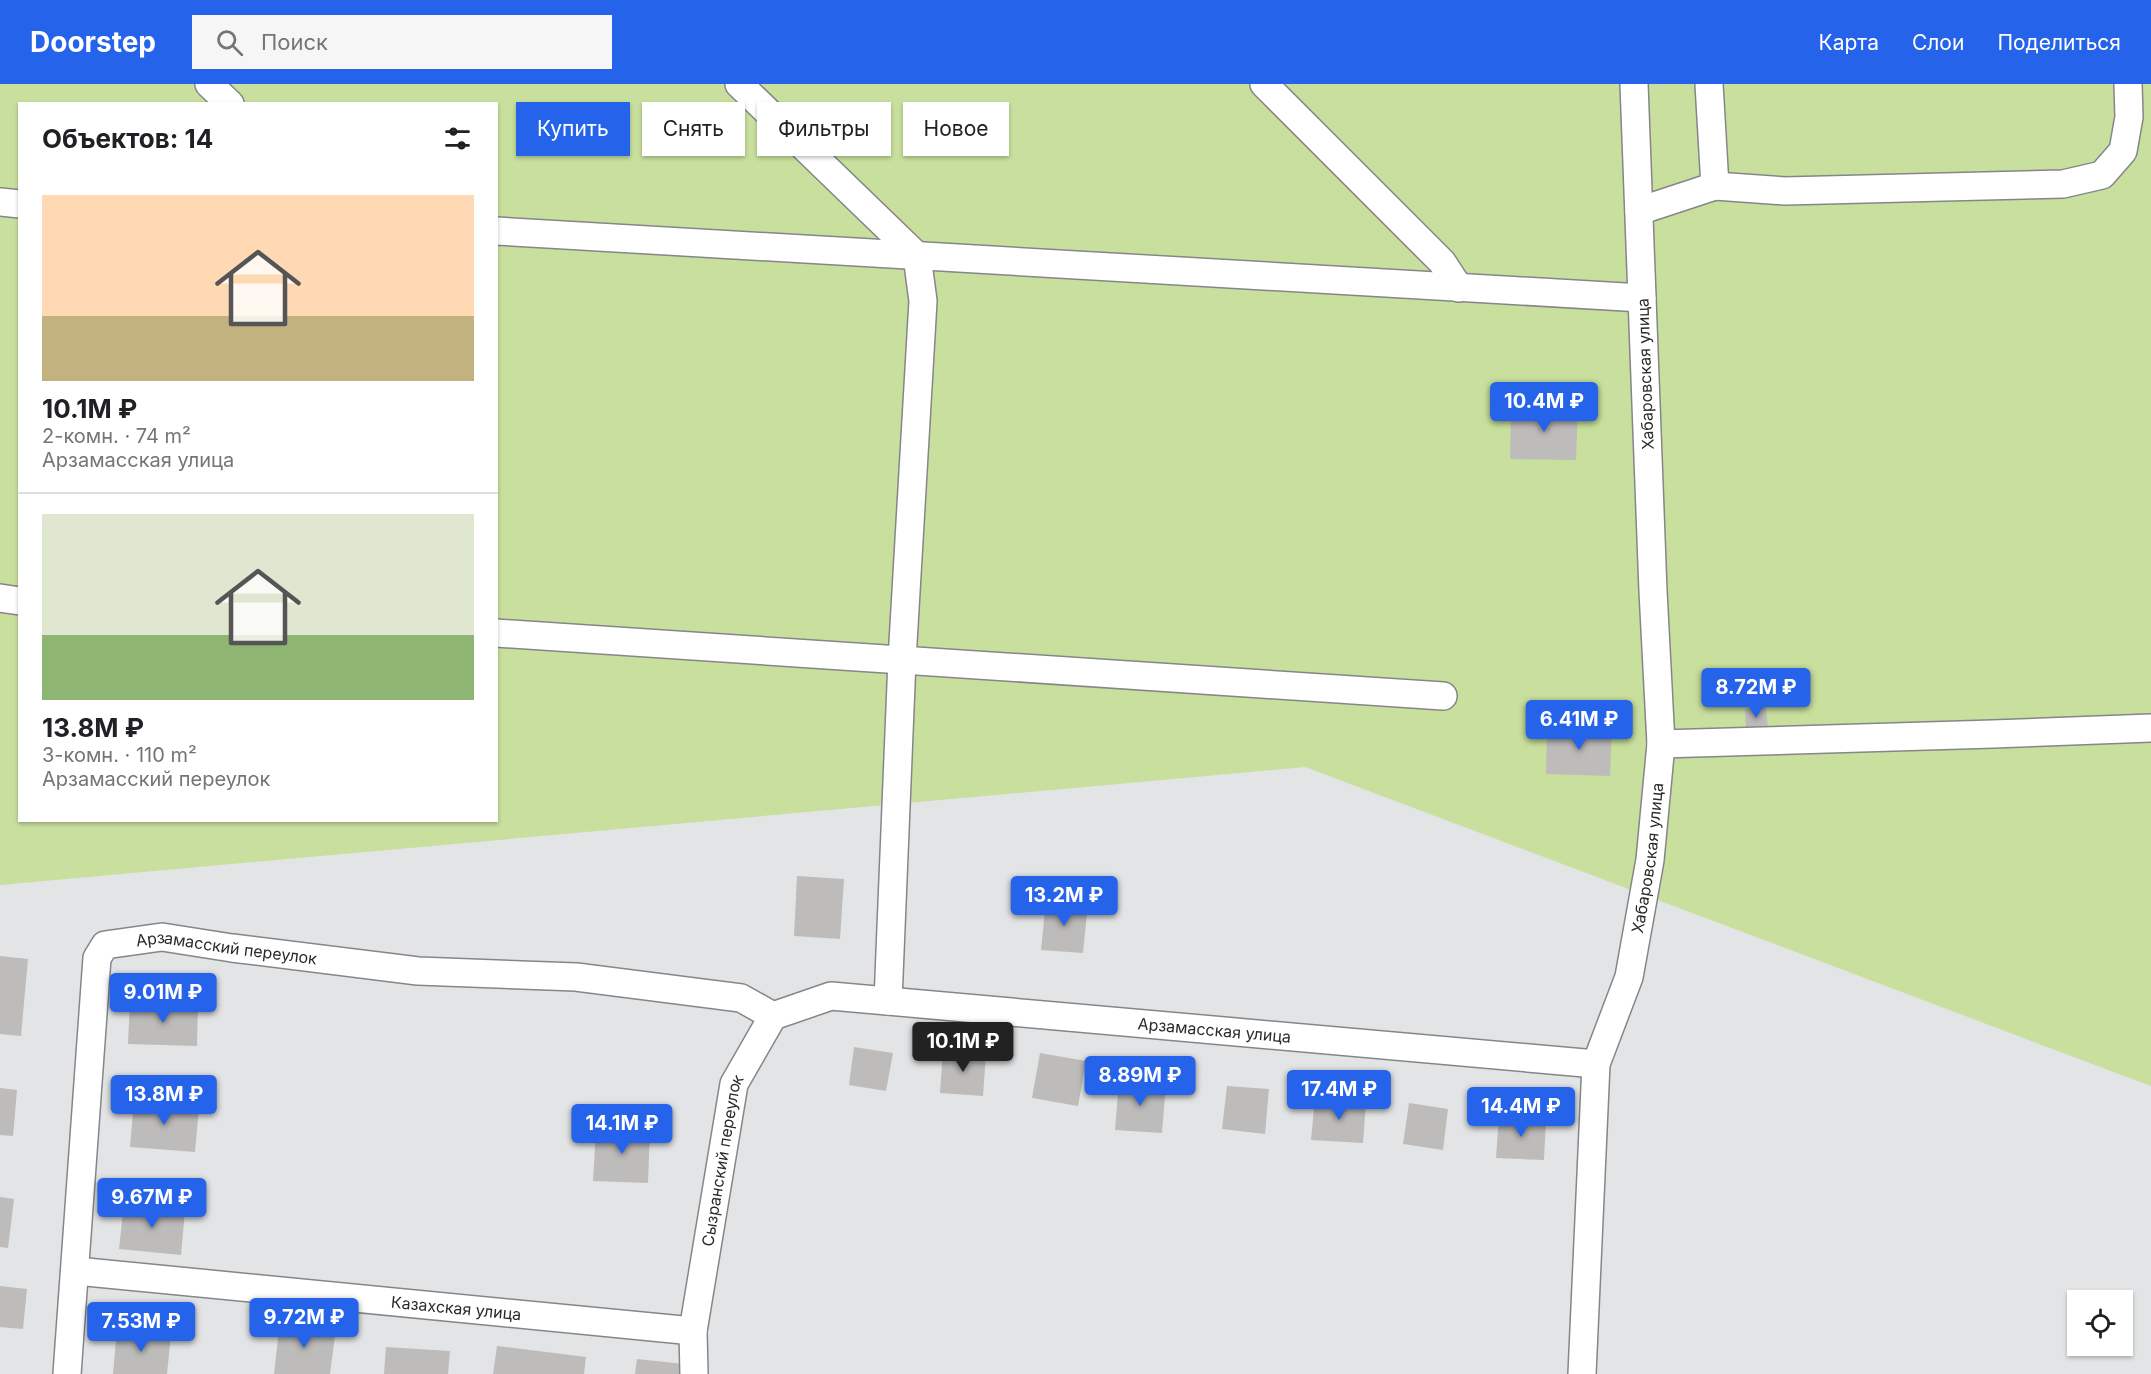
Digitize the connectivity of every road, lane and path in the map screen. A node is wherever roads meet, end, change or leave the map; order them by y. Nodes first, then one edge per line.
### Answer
1 (209, 84) edge
2 (739, 84) edge
3 (1264, 84) edge
4 (1634, 84) edge
5 (1709, 84) edge
6 (2128, 84) edge
7 (228, 102) edge
8 (1715, 186) junction
9 (0, 202) edge
10 (18, 204) edge
11 (1639, 211) junction
12 (498, 231) edge
13 (916, 256) junction
14 (1459, 288) junction
15 (1642, 298) junction
16 (0, 598) edge
17 (18, 601) edge
18 (498, 633) edge
19 (902, 660) junction
20 (1443, 696) dead end
21 (2151, 728) edge
22 (1661, 744) junction
23 (888, 1001) junction
24 (773, 1016) junction
25 (1596, 1064) junction
26 (76, 1271) junction
27 (693, 1331) junction
28 (67, 1374) edge
29 (694, 1374) edge
30 (1582, 1374) edge

1 - 7 street
2 - 13 street
3 - 14 street
4 - 11 street, Хабаровская улица
5 - 8 street
6 - 8 street
8 - 11 street
9 - 10 street
11 - 15 street, Хабаровская улица
12 - 13 street
13 - 14 street
13 - 19 street
14 - 15 street
15 - 22 street, Хабаровская улица
16 - 17 street
18 - 19 street
19 - 20 street
19 - 23 street
21 - 22 street
22 - 25 street, Хабаровская улица
23 - 24 street, Арзамасская улица
23 - 25 street, Арзамасская улица
24 - 26 street, Арзамасский переулок
24 - 27 street, Сызранский переулок
25 - 30 street, Хабаровская улица
26 - 27 street, Казахская улица
26 - 28 street, Арзамасский переулок
27 - 29 street, Сызранский переулок

